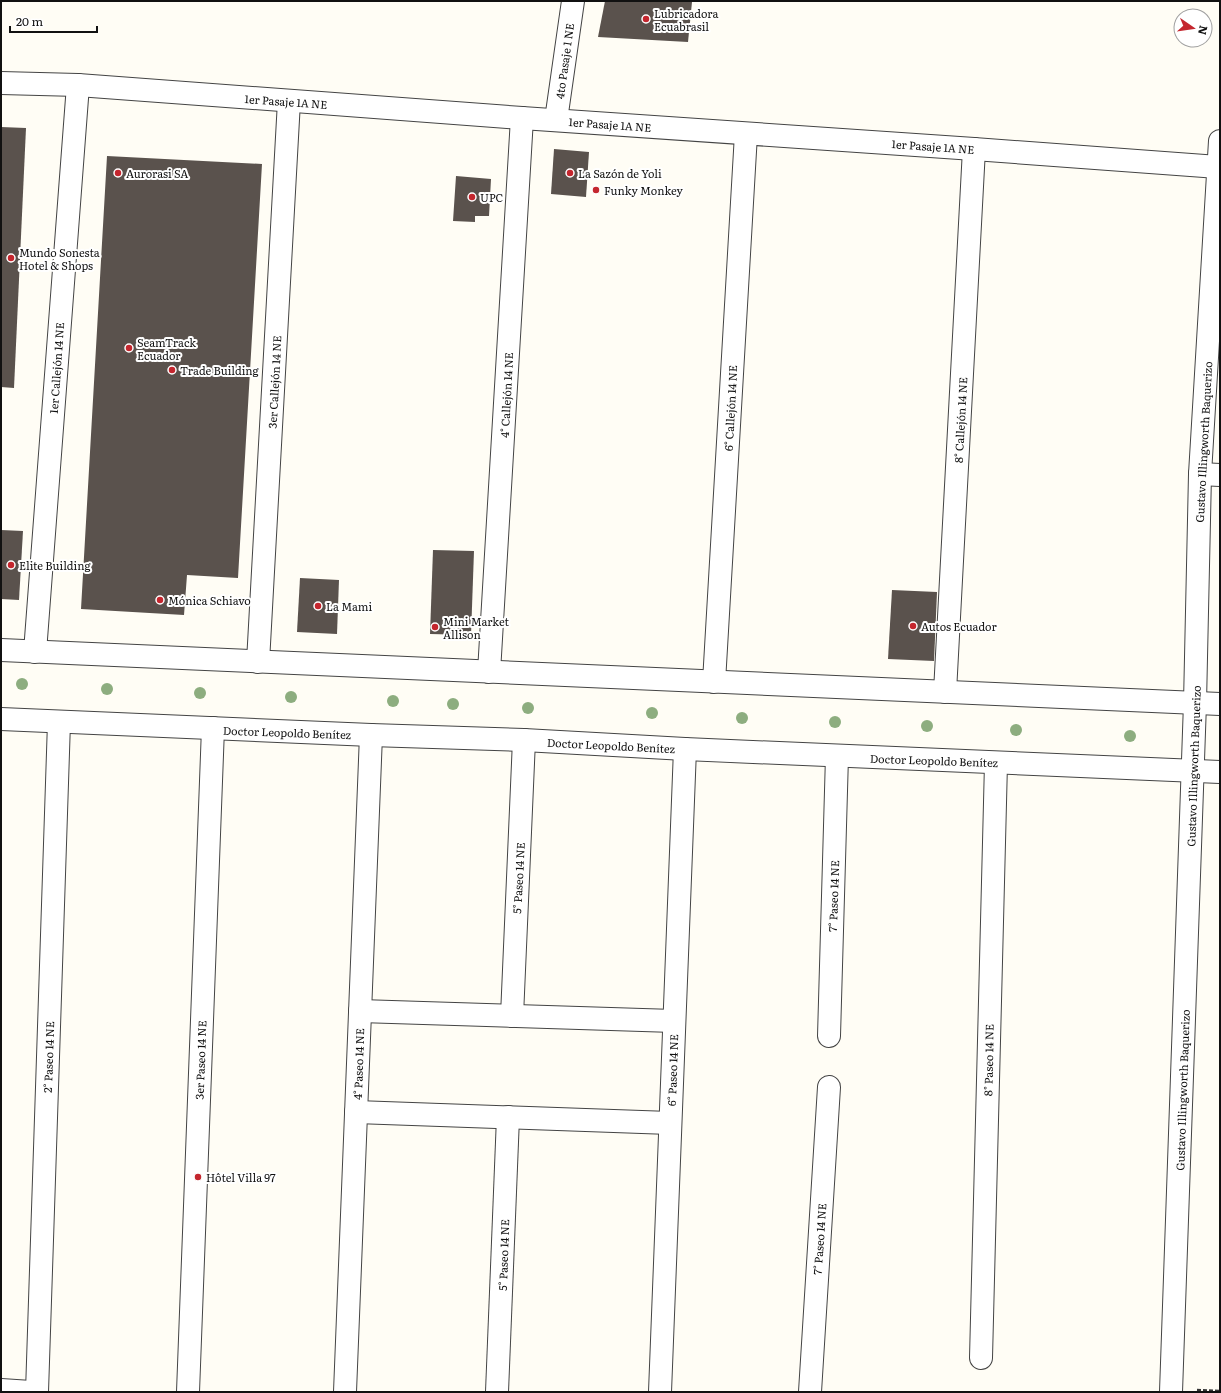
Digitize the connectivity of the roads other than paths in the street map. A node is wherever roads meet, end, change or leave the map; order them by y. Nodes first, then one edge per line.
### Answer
1 (573, 1) edge
2 (1, 83) edge
3 (78, 85) junction
4 (289, 101) junction
5 (522, 118) junction
6 (556, 120) junction
7 (746, 134) junction
8 (1220, 140) edge
9 (974, 149) junction
10 (1218, 167) junction
11 (1210, 474) edge
12 (1, 650) edge
13 (35, 652) junction
14 (258, 662) junction
15 (489, 672) junction
16 (714, 682) junction
17 (945, 692) junction
18 (1195, 703) junction
19 (1220, 704) edge
20 (1, 719) edge
21 (59, 722) junction
22 (213, 728) junction
23 (371, 735) junction
24 (524, 740) junction
25 (685, 749) junction
26 (837, 756) junction
27 (996, 763) junction
28 (1192, 771) junction
29 (1220, 772) edge
30 (360, 1011) junction
31 (512, 1016) junction
32 (674, 1021) junction
33 (829, 1036) dead end
34 (829, 1087) dead end
35 (356, 1112) junction
36 (508, 1117) junction
37 (670, 1123) junction
38 (981, 1358) dead end
39 (1, 1390) edge
40 (31, 1392) edge
41 (37, 1392) edge
42 (188, 1392) edge
43 (345, 1392) edge
44 (497, 1392) edge
45 (660, 1392) edge
46 (810, 1392) edge
47 (1172, 1392) edge

1 - 6 street, 4to Pasaje 1 NE
2 - 3 street, 1er Pasaje 1A NE
3 - 4 street, 1er Pasaje 1A NE
3 - 13 street, 1er Callejón 14 NE
4 - 5 street, 1er Pasaje 1A NE
4 - 14 street, 3er Callejón 14 NE
5 - 6 street, 1er Pasaje 1A NE
5 - 15 street, 4° Callejón 14 NE
6 - 7 street, 1er Pasaje 1A NE
7 - 9 street, 1er Pasaje 1A NE
7 - 16 street, 6° Callejón 14 NE
8 - 10 street, Gustavo Illingworth Baquerizo
9 - 10 street, 1er Pasaje 1A NE
9 - 17 street, 8° Callejón 14 NE
10 - 11 street, Gustavo Illingworth Baquerizo
11 - 18 street, Gustavo Illingworth Baquerizo
12 - 13 street
13 - 14 street
14 - 15 street
15 - 16 street
16 - 17 street
17 - 18 street
18 - 19 street
18 - 28 street, Gustavo Illingworth Baquerizo
20 - 21 street, Doctor Leopoldo Benítez
21 - 22 street, Doctor Leopoldo Benítez
21 - 41 street, 2° Paseo 14 NE
22 - 23 street, Doctor Leopoldo Benítez
22 - 42 street, 3er Paseo 14 NE
23 - 24 street, Doctor Leopoldo Benítez
23 - 30 street, 4° Paseo 14 NE
24 - 25 street, Doctor Leopoldo Benítez
24 - 31 street, 5° Paseo 14 NE
25 - 26 street, Doctor Leopoldo Benítez
25 - 32 street, 6° Paseo 14 NE
26 - 27 street, Doctor Leopoldo Benítez
26 - 33 street, 7° Paseo 14 NE
27 - 28 street, Doctor Leopoldo Benítez
27 - 38 street, 8° Paseo 14 NE
28 - 29 street, Doctor Leopoldo Benítez
28 - 47 street, Gustavo Illingworth Baquerizo
30 - 31 street
30 - 35 street, 4° Paseo 14 NE
31 - 32 street
32 - 37 street, 6° Paseo 14 NE
34 - 46 street, 7° Paseo 14 NE
35 - 36 street
35 - 43 street, 4° Paseo 14 NE
36 - 37 street
36 - 44 street, 5° Paseo 14 NE
37 - 45 street, 6° Paseo 14 NE
39 - 40 street

